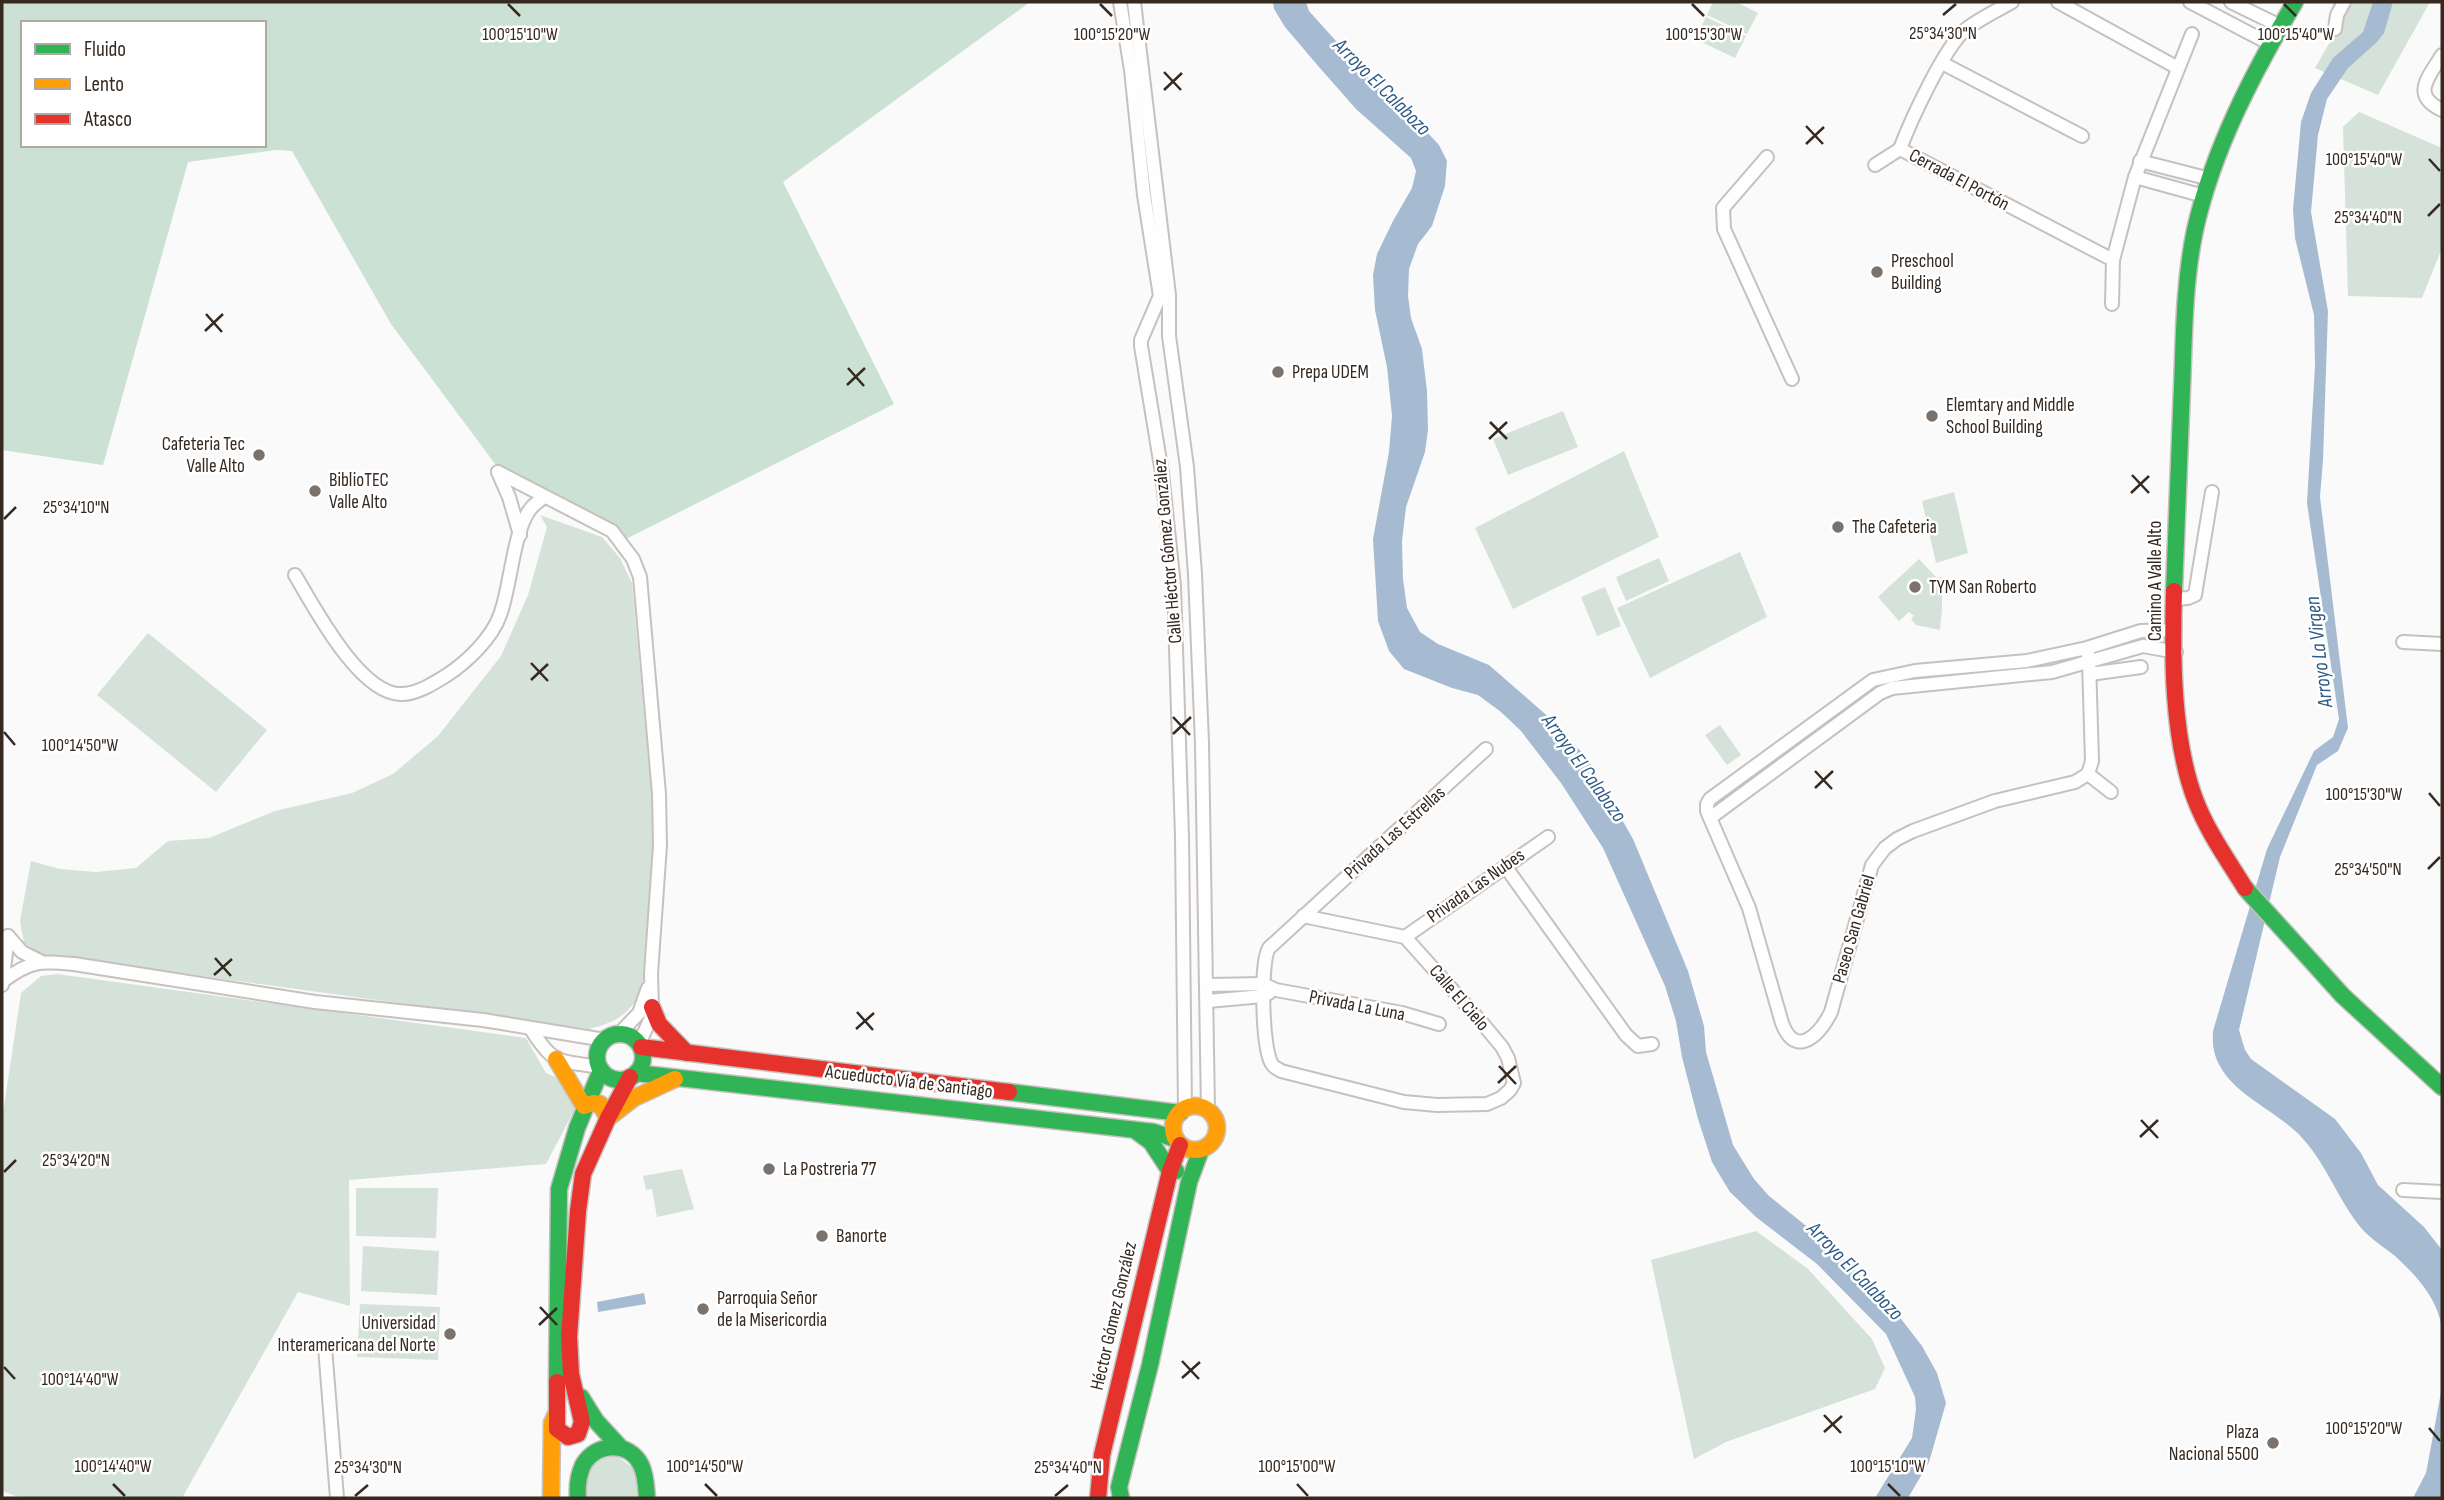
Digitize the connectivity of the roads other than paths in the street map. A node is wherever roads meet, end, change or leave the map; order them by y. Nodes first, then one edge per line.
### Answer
1 (1120, 2) edge
2 (1134, 2) edge
3 (2012, 2) edge
4 (2058, 2) edge
5 (2190, 2) edge
6 (2231, 2) edge
7 (2295, 2) edge
8 (2344, 2) edge
9 (2280, 26) junction
10 (2335, 29) dead end
11 (2192, 34) dead end
12 (2270, 44) junction
13 (2442, 55) edge
14 (1942, 63) junction
15 (2178, 68) junction
16 (2442, 110) edge
17 (2082, 136) dead end
18 (1900, 149) junction
19 (1767, 158) dead end
20 (2140, 161) junction
21 (1875, 165) dead end
22 (2135, 177) junction
23 (2210, 179) junction
24 (2204, 196) junction
25 (2113, 260) junction
26 (1165, 296) junction
27 (2112, 304) dead end
28 (1169, 336) junction
29 (1144, 357) junction
30 (1792, 379) dead end
31 (2212, 492) dead end
32 (544, 497) junction
33 (520, 535) junction
34 (295, 575) dead end
35 (2174, 599) junction
36 (2175, 630) junction
37 (2141, 631) junction
38 (2403, 642) dead end
39 (2442, 644) edge
40 (2143, 646) junction
41 (2176, 652) junction
42 (2089, 661) junction
43 (1987, 664) junction
44 (2141, 667) dead end
45 (1988, 678) junction
46 (1873, 680) junction
47 (1880, 693) junction
48 (1794, 739) junction
49 (1486, 749) dead end
50 (1802, 750) junction
51 (2088, 774) junction
52 (2111, 792) dead end
53 (1710, 818) junction
54 (1203, 834) junction
55 (1182, 836) junction
56 (1548, 836) dead end
57 (1505, 866) junction
58 (1303, 916) junction
59 (1405, 937) junction
60 (40, 961) junction
61 (651, 974) junction
62 (2, 984) edge
63 (1208, 985) junction
64 (1267, 990) junction
65 (1240, 992) junction
66 (1208, 1001) junction
67 (652, 1007) junction
68 (1438, 1024) dead end
69 (531, 1029) junction
70 (612, 1037) junction
71 (1652, 1044) dead end
72 (640, 1046) junction
73 (687, 1053) junction
74 (556, 1059) junction
75 (600, 1068) junction
76 (633, 1075) junction
77 (685, 1077) junction
78 (2442, 1087) edge
79 (584, 1105) junction
80 (1182, 1111) junction
81 (1208, 1111) junction
82 (608, 1118) junction
83 (1133, 1129) junction
84 (1178, 1142) junction
85 (1201, 1150) junction
86 (1170, 1171) junction
87 (1189, 1182) junction
88 (2403, 1190) dead end
89 (2442, 1192) edge
90 (325, 1347) dead end
91 (571, 1374) junction
92 (557, 1412) junction
93 (620, 1446) junction
94 (337, 1498) edge
95 (551, 1498) edge
96 (578, 1498) edge
97 (647, 1498) edge
98 (1098, 1498) edge
99 (1121, 1498) edge

1 - 26 street, Calle Héctor Gómez González
2 - 26 street, Calle Héctor Gómez González
3 - 14 street, Cerrada El Portón
4 - 15 street
5 - 12 street
6 - 9 street
7 - 9 main road, Camino A Valle Alto
8 - 10 street
9 - 12 main road, Camino A Valle Alto
11 - 15 street
12 - 23 main road, Camino A Valle Alto
13 - 16 street
14 - 17 street
14 - 18 street, Cerrada El Portón
15 - 20 street
18 - 21 street
18 - 25 street, Cerrada El Portón
19 - 30 street
20 - 22 street
20 - 23 street
22 - 24 street
22 - 25 street
23 - 24 main road, Camino A Valle Alto
24 - 35 main road, Camino A Valle Alto
25 - 27 street
26 - 28 street, Calle Héctor Gómez González
26 - 29 street, Calle Héctor Gómez González
28 - 29 street
28 - 54 street, Calle Héctor Gómez González
29 - 55 street, Calle Héctor Gómez González
31 - 35 street
32 - 33 street
32 - 33 street
32 - 61 street
33 - 34 street
35 - 36 main road, Camino A Valle Alto
36 - 37 street
36 - 41 main road, Camino A Valle Alto
37 - 40 street
37 - 42 street
38 - 39 street
40 - 41 street
40 - 42 street
41 - 78 main road, Camino A Valle Alto
42 - 43 street
42 - 44 street
42 - 45 street
42 - 51 street
43 - 45 street
43 - 46 street
45 - 47 street
46 - 47 street
46 - 48 street
47 - 50 street
48 - 50 street
48 - 53 street
49 - 58 street, Privada Las Estrellas
50 - 53 street
51 - 52 street
51 - 53 street, Paseo San Gabriel
54 - 55 street
54 - 63 street, Calle Héctor Gómez González
55 - 80 street, Calle Héctor Gómez González
56 - 57 street, Privada Las Nubes
57 - 59 street, Privada Las Nubes
57 - 71 street
58 - 59 street
58 - 64 street, Calle El Cielo
59 - 64 street, Calle El Cielo
60 - 62 street
60 - 62 street
60 - 69 street
61 - 67 street
61 - 70 street
63 - 65 street
63 - 66 street, Calle Héctor Gómez González
64 - 65 street, Privada La Luna
64 - 68 street, Privada La Luna
65 - 66 street
66 - 81 street, Calle Héctor Gómez González
67 - 72 street
67 - 73 main road
69 - 70 street
69 - 74 street
70 - 72 main road
70 - 75 main road
72 - 73 main road, Acueducto Vía de Santiago
72 - 76 main road
73 - 80 main road, Acueducto Vía de Santiago
74 - 75 street
74 - 79 main road
75 - 76 main road
75 - 79 main road
76 - 77 main road, Acueducto Vía de Santiago
76 - 82 main road
77 - 82 main road
77 - 83 main road, Acueducto Vía de Santiago
79 - 82 main road
79 - 92 main road
80 - 81 main road
80 - 84 main road
81 - 85 main road
82 - 91 main road
83 - 84 main road, Acueducto Vía de Santiago
83 - 86 main road
84 - 85 main road
84 - 86 main road, Héctor Gómez González
85 - 87 main road
86 - 87 main road
86 - 98 main road, Héctor Gómez González
87 - 99 main road
88 - 89 street
90 - 94 street
91 - 92 main road
91 - 93 main road
92 - 95 main road
93 - 96 main road
93 - 97 main road

